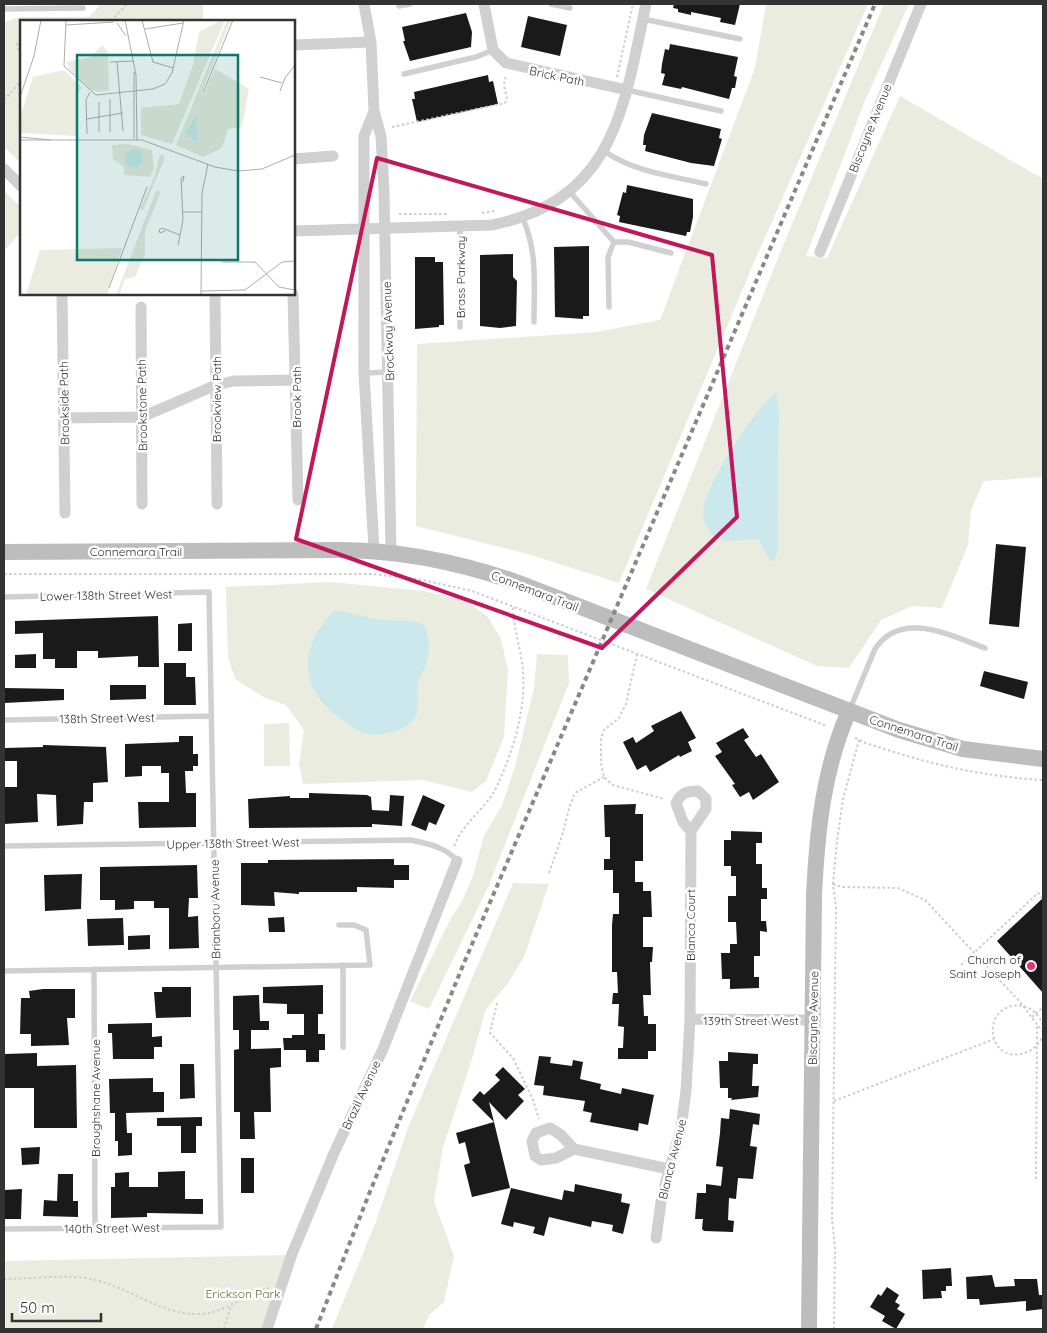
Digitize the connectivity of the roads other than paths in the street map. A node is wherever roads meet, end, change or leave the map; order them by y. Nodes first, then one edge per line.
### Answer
1 (364, 4) edge
2 (410, 4) edge
3 (484, 4) edge
4 (551, 4) edge
5 (646, 4) edge
6 (920, 4) edge
7 (15, 6) edge
8 (399, 6) dead end
9 (4, 8) edge
10 (82, 8) dead end
11 (570, 8) dead end
12 (643, 19) junction
13 (740, 39) dead end
14 (371, 42) junction
15 (295, 45) edge
16 (493, 50) junction
17 (404, 74) dead end
18 (627, 90) junction
19 (374, 111) junction
20 (721, 111) dead end
21 (604, 151) junction
22 (333, 156) dead end
23 (295, 159) edge
24 (4, 169) edge
25 (706, 184) dead end
26 (20, 185) edge
27 (569, 191) junction
28 (522, 217) junction
29 (460, 227) junction
30 (364, 228) junction
31 (385, 228) junction
32 (295, 231) edge
33 (614, 242) junction
34 (820, 252) dead end
35 (672, 253) dead end
36 (62, 295) edge
37 (216, 295) edge
38 (293, 295) edge
39 (141, 307) dead end
40 (608, 307) dead end
41 (534, 322) dead end
42 (460, 327) dead end
43 (389, 372) junction
44 (364, 373) junction
45 (297, 380) junction
46 (216, 385) junction
47 (142, 417) junction
48 (64, 418) junction
49 (298, 500) dead end
50 (142, 504) dead end
51 (217, 504) dead end
52 (65, 513) dead end
53 (374, 550) junction
54 (4, 552) edge
55 (391, 552) junction
56 (209, 592) joint
57 (4, 597) edge
58 (986, 648) dead end
59 (849, 711) junction
60 (211, 716) junction
61 (4, 720) edge
62 (1043, 758) edge
63 (691, 831) junction
64 (214, 843) junction
65 (4, 846) edge
66 (454, 857) joint
67 (339, 925) dead end
68 (343, 965) junction
69 (216, 967) junction
70 (94, 969) junction
71 (4, 971) edge
72 (690, 1019) junction
73 (813, 1020) junction
74 (343, 1047) dead end
75 (574, 1149) junction
76 (669, 1169) junction
77 (221, 1226) joint
78 (95, 1228) junction
79 (4, 1229) edge
80 (656, 1238) dead end
81 (267, 1329) edge
82 (809, 1329) edge

1 - 14 street, Brockway Avenue
2 - 8 lane
3 - 16 street
4 - 11 lane
5 - 12 street, Brass Parkway
6 - 34 street, Biscayne Avenue
7 - 9 lane
7 - 10 lane
12 - 13 lane
12 - 18 street, Brass Parkway
14 - 15 street
14 - 19 street, Brockway Avenue
16 - 17 lane
16 - 18 street, Brick Path
18 - 20 lane
18 - 21 street, Brass Parkway
19 - 30 street, Brockway Avenue
19 - 31 street, Brockway Avenue
21 - 25 lane
21 - 27 street, Brass Parkway
22 - 23 street
24 - 26 street
27 - 28 street, Brass Parkway
27 - 33 lane
28 - 29 street, Brass Parkway
28 - 41 lane
29 - 31 street, Brass Parkway
29 - 42 lane, Brass Parkway
30 - 31 street, Brass Parkway
30 - 32 street, Brass Parkway
30 - 44 street, Brockway Avenue
31 - 43 street, Brockway Avenue
33 - 35 lane
33 - 40 lane
36 - 48 street, Brookside Path
37 - 46 street, Brookview Path
38 - 45 street, Brook Path
39 - 47 street, Brookstone Path
43 - 44 lane
43 - 55 street, Brockway Avenue
44 - 53 street, Brockway Avenue
45 - 46 street
45 - 49 street, Brook Path
46 - 47 street
46 - 51 street, Brookview Path
47 - 48 street
47 - 50 street, Brookstone Path
48 - 52 street, Brookside Path
53 - 54 street, Connemara Trail
53 - 55 street, Connemara Trail
55 - 59 street, Connemara Trail
56 - 57 lane, Lower 138th Street West
56 - 60 lane, Brianboru Avenue
58 - 59 lane
59 - 62 street, Connemara Trail
59 - 73 street, Biscayne Avenue
60 - 61 lane, 138th Street West
60 - 64 lane, Brianboru Avenue
63 - 63 street, Blanca Court
63 - 72 street, Blanca Court
64 - 65 lane, Upper 138th Street West
64 - 66 lane, Upper 138th Street West
64 - 69 lane, Brianboru Avenue
66 - 81 street, Brazil Avenue
67 - 68 lane
68 - 69 lane
68 - 74 lane
69 - 70 lane
69 - 77 lane, Brianboru Avenue
70 - 71 lane
70 - 78 lane, Broughshane Avenue
72 - 73 street, 139th Street West
72 - 76 street, Blanca Avenue
73 - 82 street, Biscayne Avenue
75 - 75 street
75 - 76 street
76 - 80 street, Blanca Avenue
77 - 78 lane, 140th Street West
78 - 79 lane, 140th Street West

